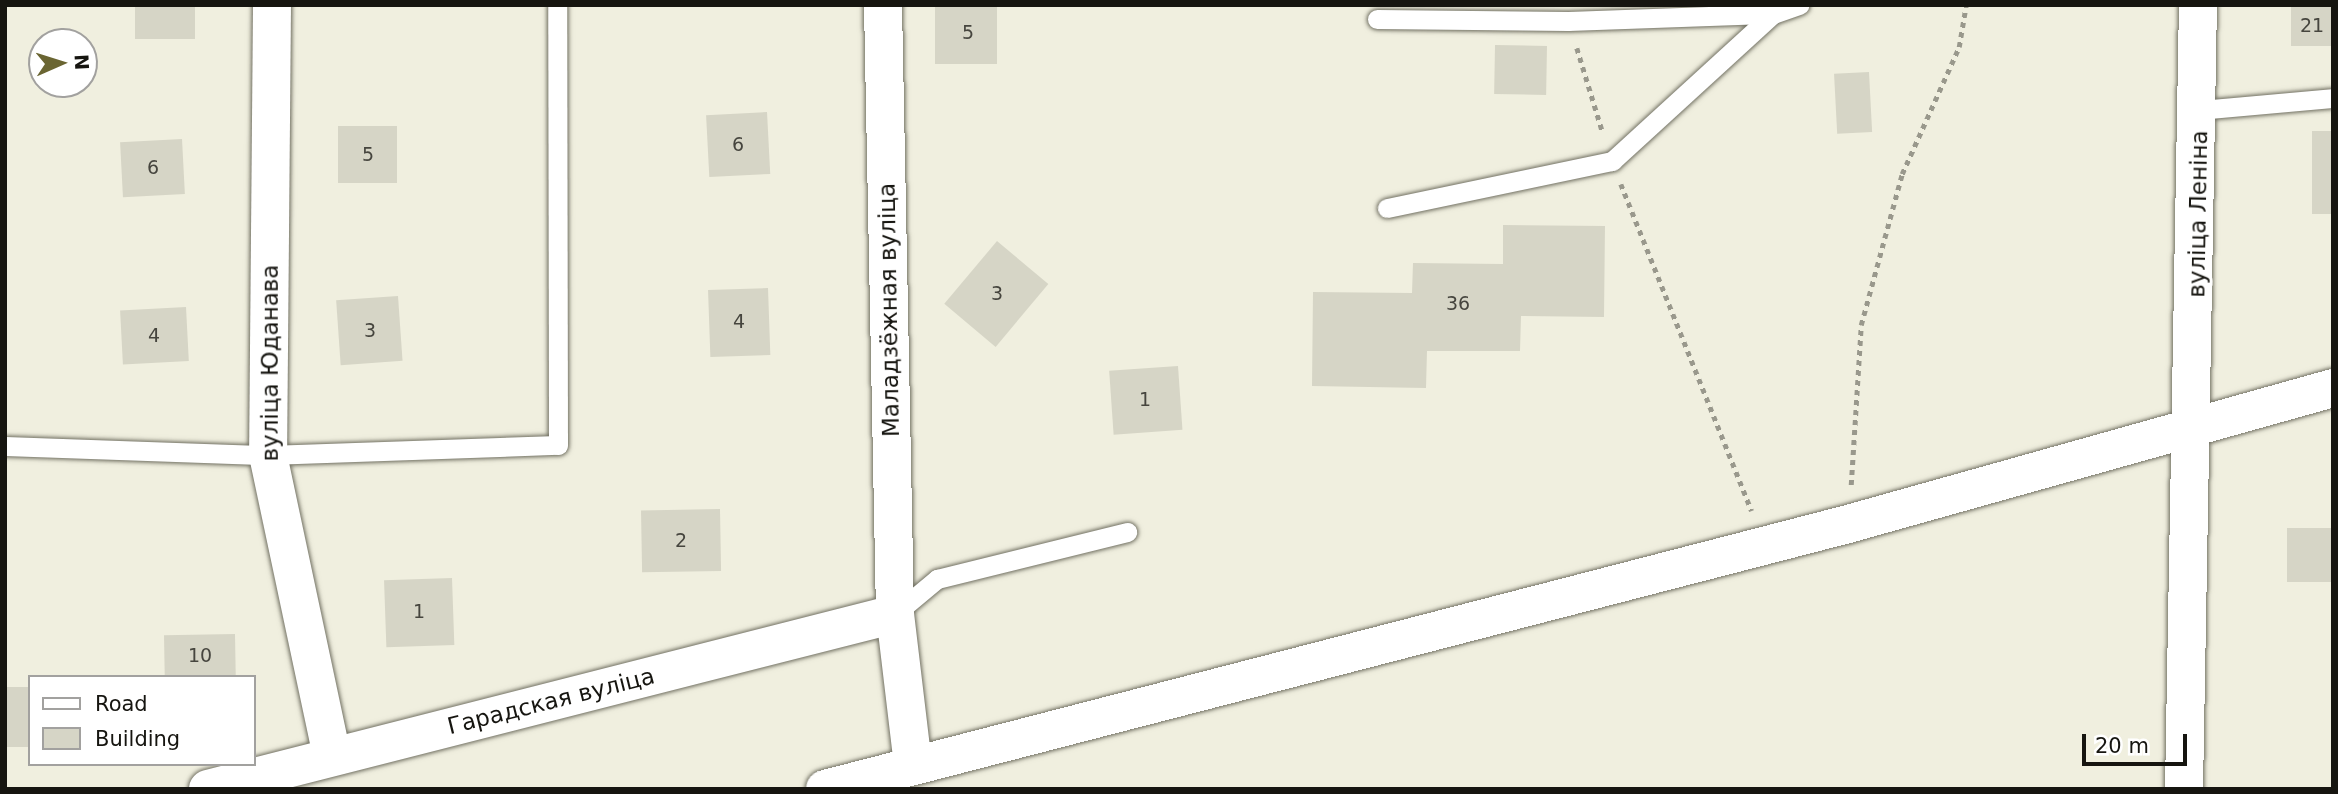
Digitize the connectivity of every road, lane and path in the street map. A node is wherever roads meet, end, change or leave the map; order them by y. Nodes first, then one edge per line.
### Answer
1 (272, 5) edge
2 (557, 5) edge
3 (883, 5) edge
4 (1799, 5) edge
5 (1966, 5) edge
6 (2198, 5) edge
7 (1773, 14) junction
8 (1377, 19) dead end
9 (1568, 21) junction
10 (2333, 98) edge
11 (2199, 110) junction
12 (1612, 161) junction
13 (1387, 208) dead end
14 (2333, 387) edge
15 (2193, 423) junction
16 (5, 446) edge
17 (268, 455) junction
18 (1848, 524) junction
19 (1127, 533) dead end
20 (1765, 545) junction
21 (895, 614) junction
22 (332, 756) junction
23 (914, 765) junction
24 (208, 789) edge
25 (825, 789) edge
26 (2184, 789) edge

1 - 17 street, вуліца Юданава
2 - 17 lane
3 - 21 street, Маладзёжная вуліца
4 - 7 lane
5 - 18 path
6 - 11 street, вуліца Леніна
7 - 9 lane
7 - 12 lane
8 - 9 lane
9 - 12 path
10 - 11 lane
11 - 15 street, вуліца Леніна
12 - 13 lane
12 - 20 path
14 - 15 street
15 - 18 street
15 - 26 street, вуліца Леніна
16 - 17 lane
17 - 22 street, вуліца Юданава
18 - 20 street
19 - 21 lane
20 - 23 street
21 - 22 street, Гарадская вуліца
21 - 23 street, Маладзёжная вуліца
22 - 24 street, Гарадская вуліца
23 - 25 street

